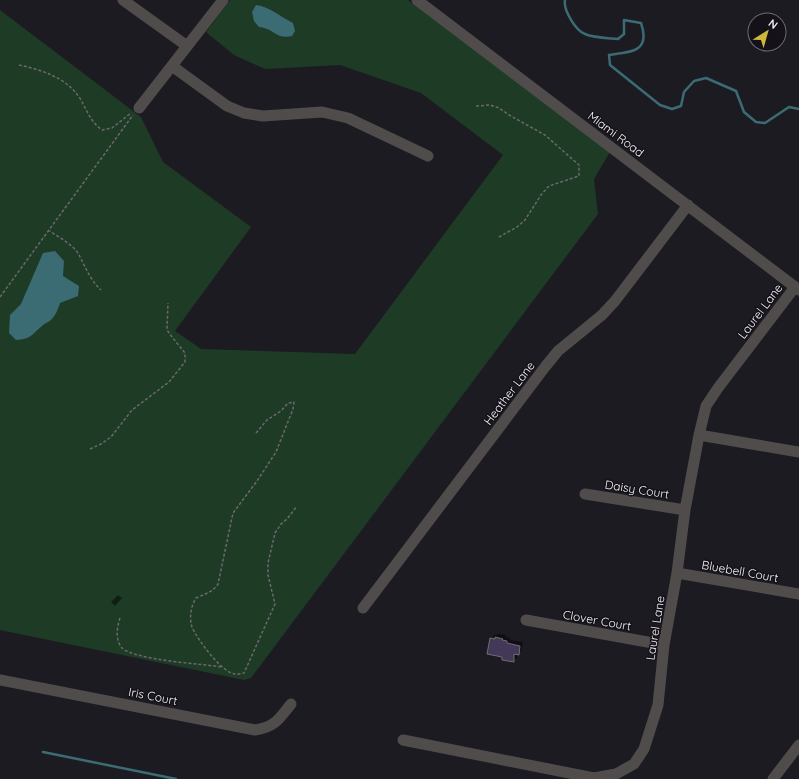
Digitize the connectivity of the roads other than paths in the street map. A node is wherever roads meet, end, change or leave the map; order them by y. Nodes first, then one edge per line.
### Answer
1 (124, 0) edge
2 (223, 0) edge
3 (417, 0) edge
4 (187, 46) junction
5 (172, 66) junction
6 (139, 108) road end
7 (428, 156) dead end
8 (688, 205) junction
9 (797, 288) edge
10 (699, 436) junction
11 (799, 452) edge
12 (585, 494) dead end
13 (685, 510) junction
14 (677, 573) junction
15 (799, 594) edge
16 (364, 608) dead end
17 (526, 620) dead end
18 (664, 645) junction
19 (0, 680) edge
20 (291, 704) dead end
21 (403, 740) dead end
22 (799, 745) edge
23 (773, 779) edge

1 - 4 street
2 - 4 street
3 - 8 street, Miami Road
4 - 5 street
5 - 6 street
5 - 7 street
8 - 9 street, Miami Road
8 - 16 street, Heather Lane
9 - 10 street, Laurel Lane
10 - 11 street
10 - 13 street, Laurel Lane
12 - 13 street, Daisy Court
13 - 14 street, Laurel Lane
14 - 15 street, Bluebell Court
14 - 18 street, Laurel Lane
17 - 18 street, Clover Court
18 - 21 street, Laurel Lane
19 - 20 street, Iris Court
22 - 23 street

